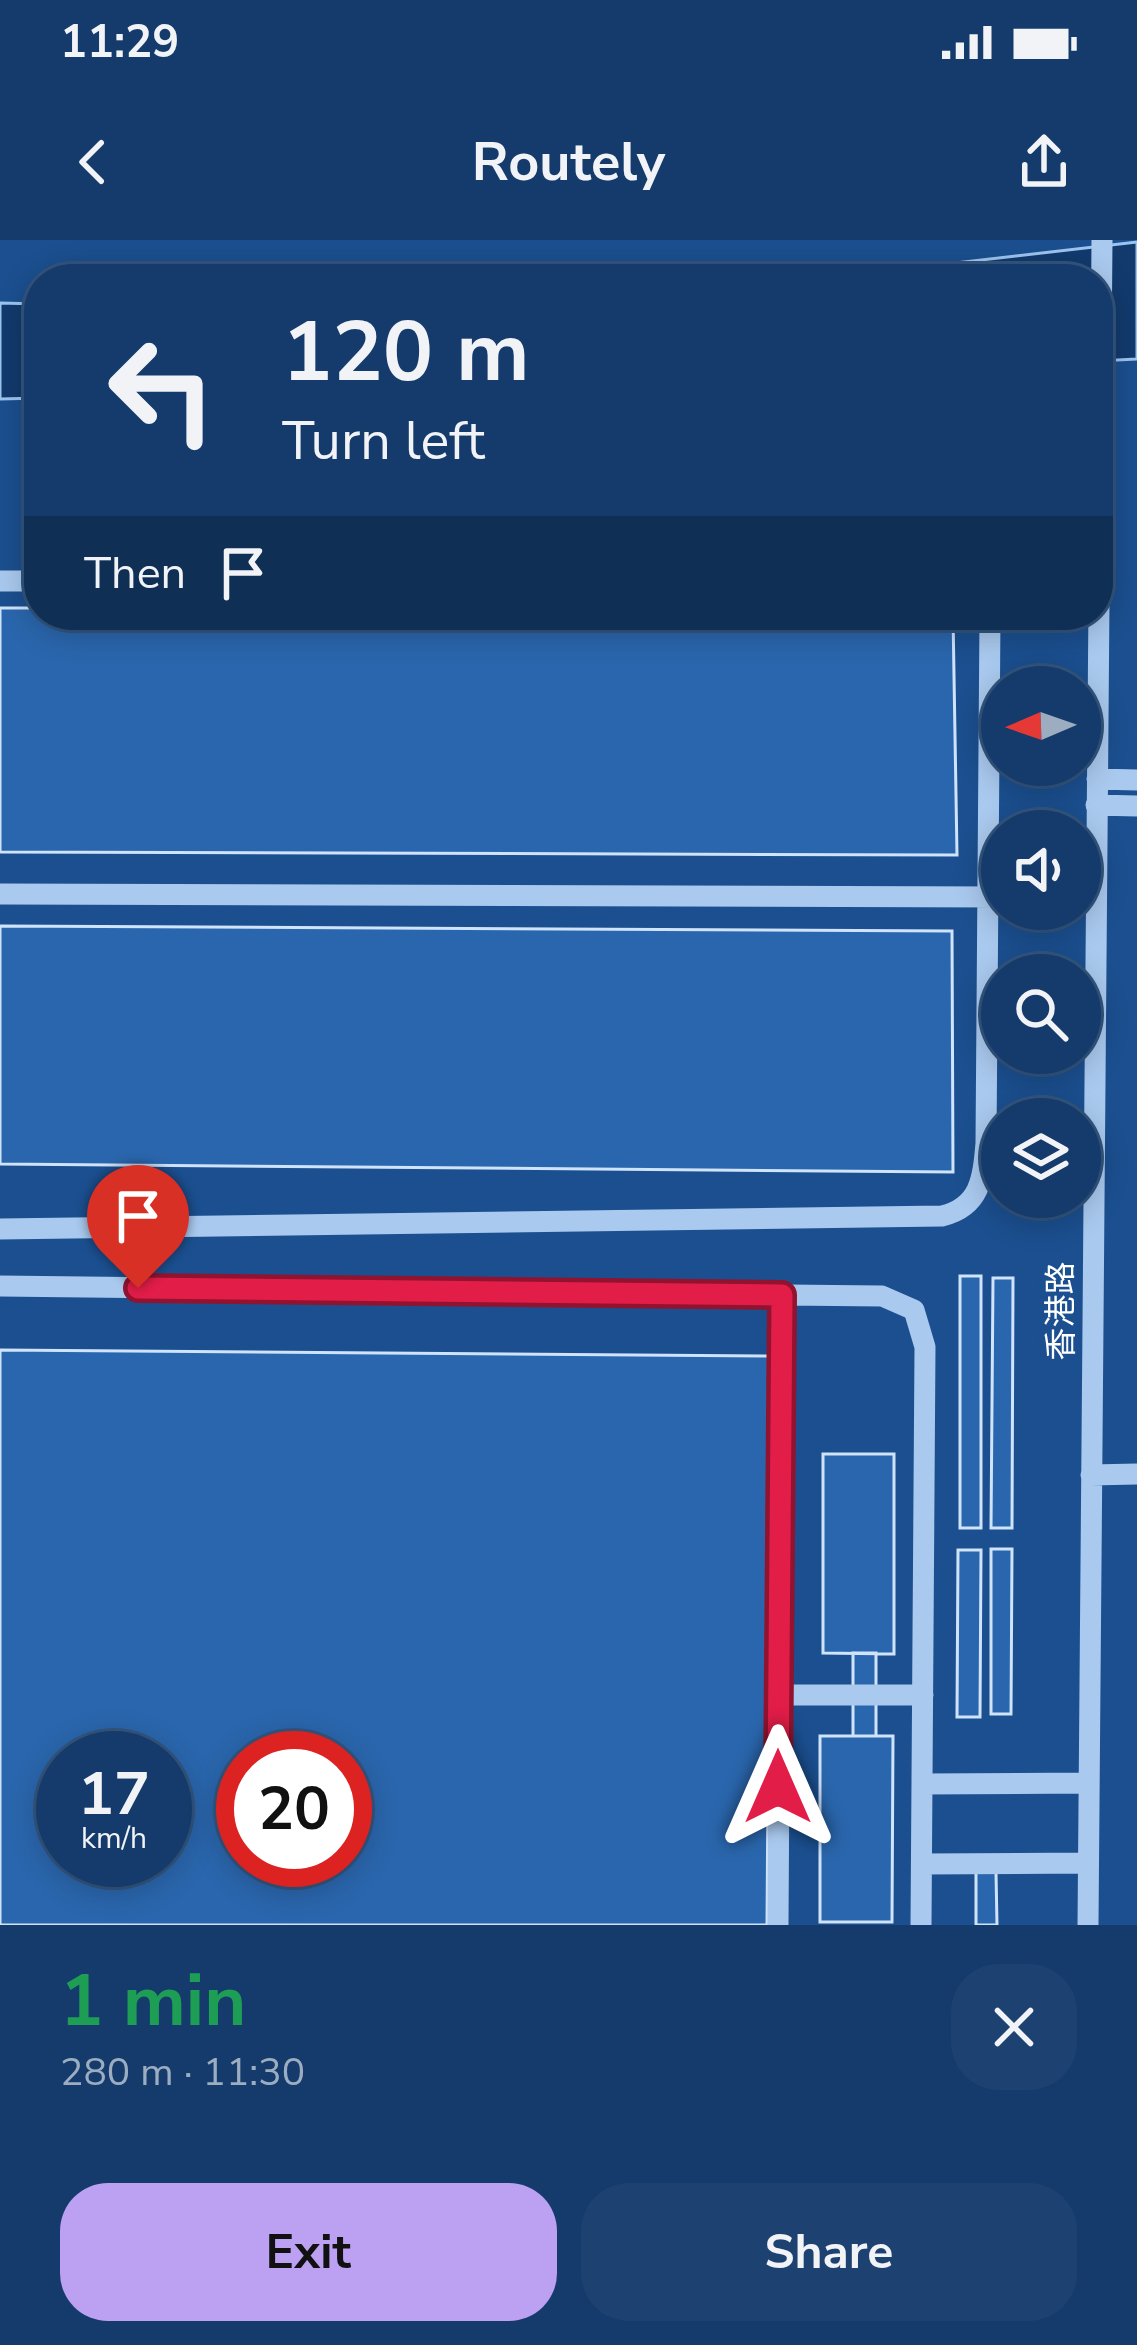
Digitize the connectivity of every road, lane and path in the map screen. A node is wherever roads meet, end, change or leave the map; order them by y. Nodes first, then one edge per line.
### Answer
1 (990, 630) edge
2 (1098, 630) edge
3 (1098, 666) edge
4 (1101, 779) edge
5 (1137, 780) edge
6 (1097, 786) edge
7 (1096, 806) junction
8 (1137, 806) edge
9 (994, 810) edge
10 (1096, 810) edge
11 (0, 894) edge
12 (981, 897) edge
13 (995, 930) edge
14 (1088, 930) edge
15 (0, 1228) edge
16 (0, 1286) edge
17 (782, 1295) junction
18 (1091, 1474) junction
19 (1137, 1474) edge
20 (779, 1695) junction
21 (922, 1695) junction
22 (1089, 1783) junction
23 (922, 1784) junction
24 (1088, 1863) junction
25 (922, 1864) junction
26 (778, 1925) edge
27 (921, 1925) edge
28 (1088, 1925) edge

1 - 9 street
2 - 3 street, 香港路
4 - 5 street
6 - 7 street, 香港路
7 - 8 street
7 - 10 street, 香港路
11 - 12 street
13 - 15 street
14 - 18 street, 香港路
16 - 17 street
17 - 20 street
17 - 21 street
18 - 19 street
18 - 22 street, 香港路
20 - 21 street
20 - 26 street
21 - 23 street
22 - 23 street
22 - 24 street, 香港路
23 - 25 street
24 - 25 street
24 - 28 street, 香港路
25 - 27 street

